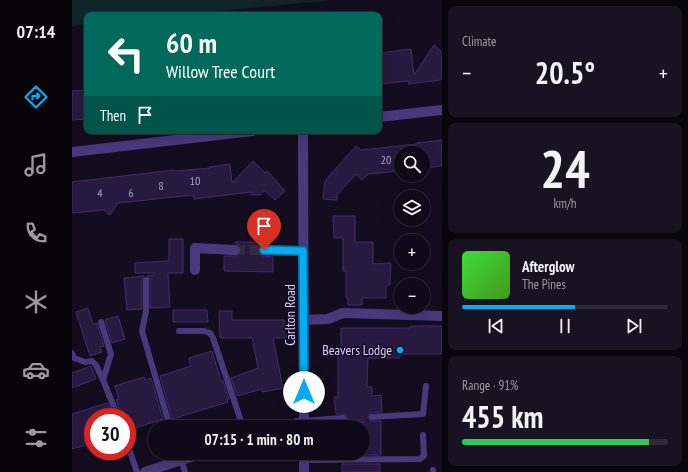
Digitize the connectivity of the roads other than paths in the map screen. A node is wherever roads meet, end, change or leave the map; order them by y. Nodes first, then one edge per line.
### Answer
1 (442, 110) edge
2 (382, 117) edge
3 (227, 134) edge
4 (303, 134) edge
5 (72, 152) edge
6 (235, 250) tunnel mouth
7 (264, 250) tunnel mouth
8 (303, 251) junction
9 (195, 270) dead end
10 (146, 280) dead end
11 (442, 316) edge
12 (304, 320) junction
13 (101, 322) dead end
14 (179, 331) dead end
15 (72, 353) edge
16 (104, 380) junction
17 (426, 386) dead end
18 (115, 408) edge
19 (372, 417) dead end
20 (343, 418) dead end
21 (168, 420) edge
22 (241, 420) edge
23 (304, 420) edge
24 (330, 420) edge
25 (423, 435) dead end
26 (370, 458) edge
27 (133, 460) edge
28 (173, 460) edge
29 (181, 460) edge
30 (303, 460) edge
31 (137, 472) edge
32 (145, 472) edge
33 (185, 472) edge
34 (304, 472) edge

1 - 2 street
3 - 5 street
4 - 8 street, Carlton Road
6 - 9 street
7 - 8 street
8 - 12 street, Carlton Road
10 - 21 lane
11 - 12 street
12 - 23 street, Carlton Road
13 - 16 lane
14 - 22 lane
15 - 16 lane
16 - 18 lane
17 - 19 lane
20 - 24 lane
25 - 26 lane
27 - 31 lane
28 - 32 street
29 - 33 lane
30 - 34 street

